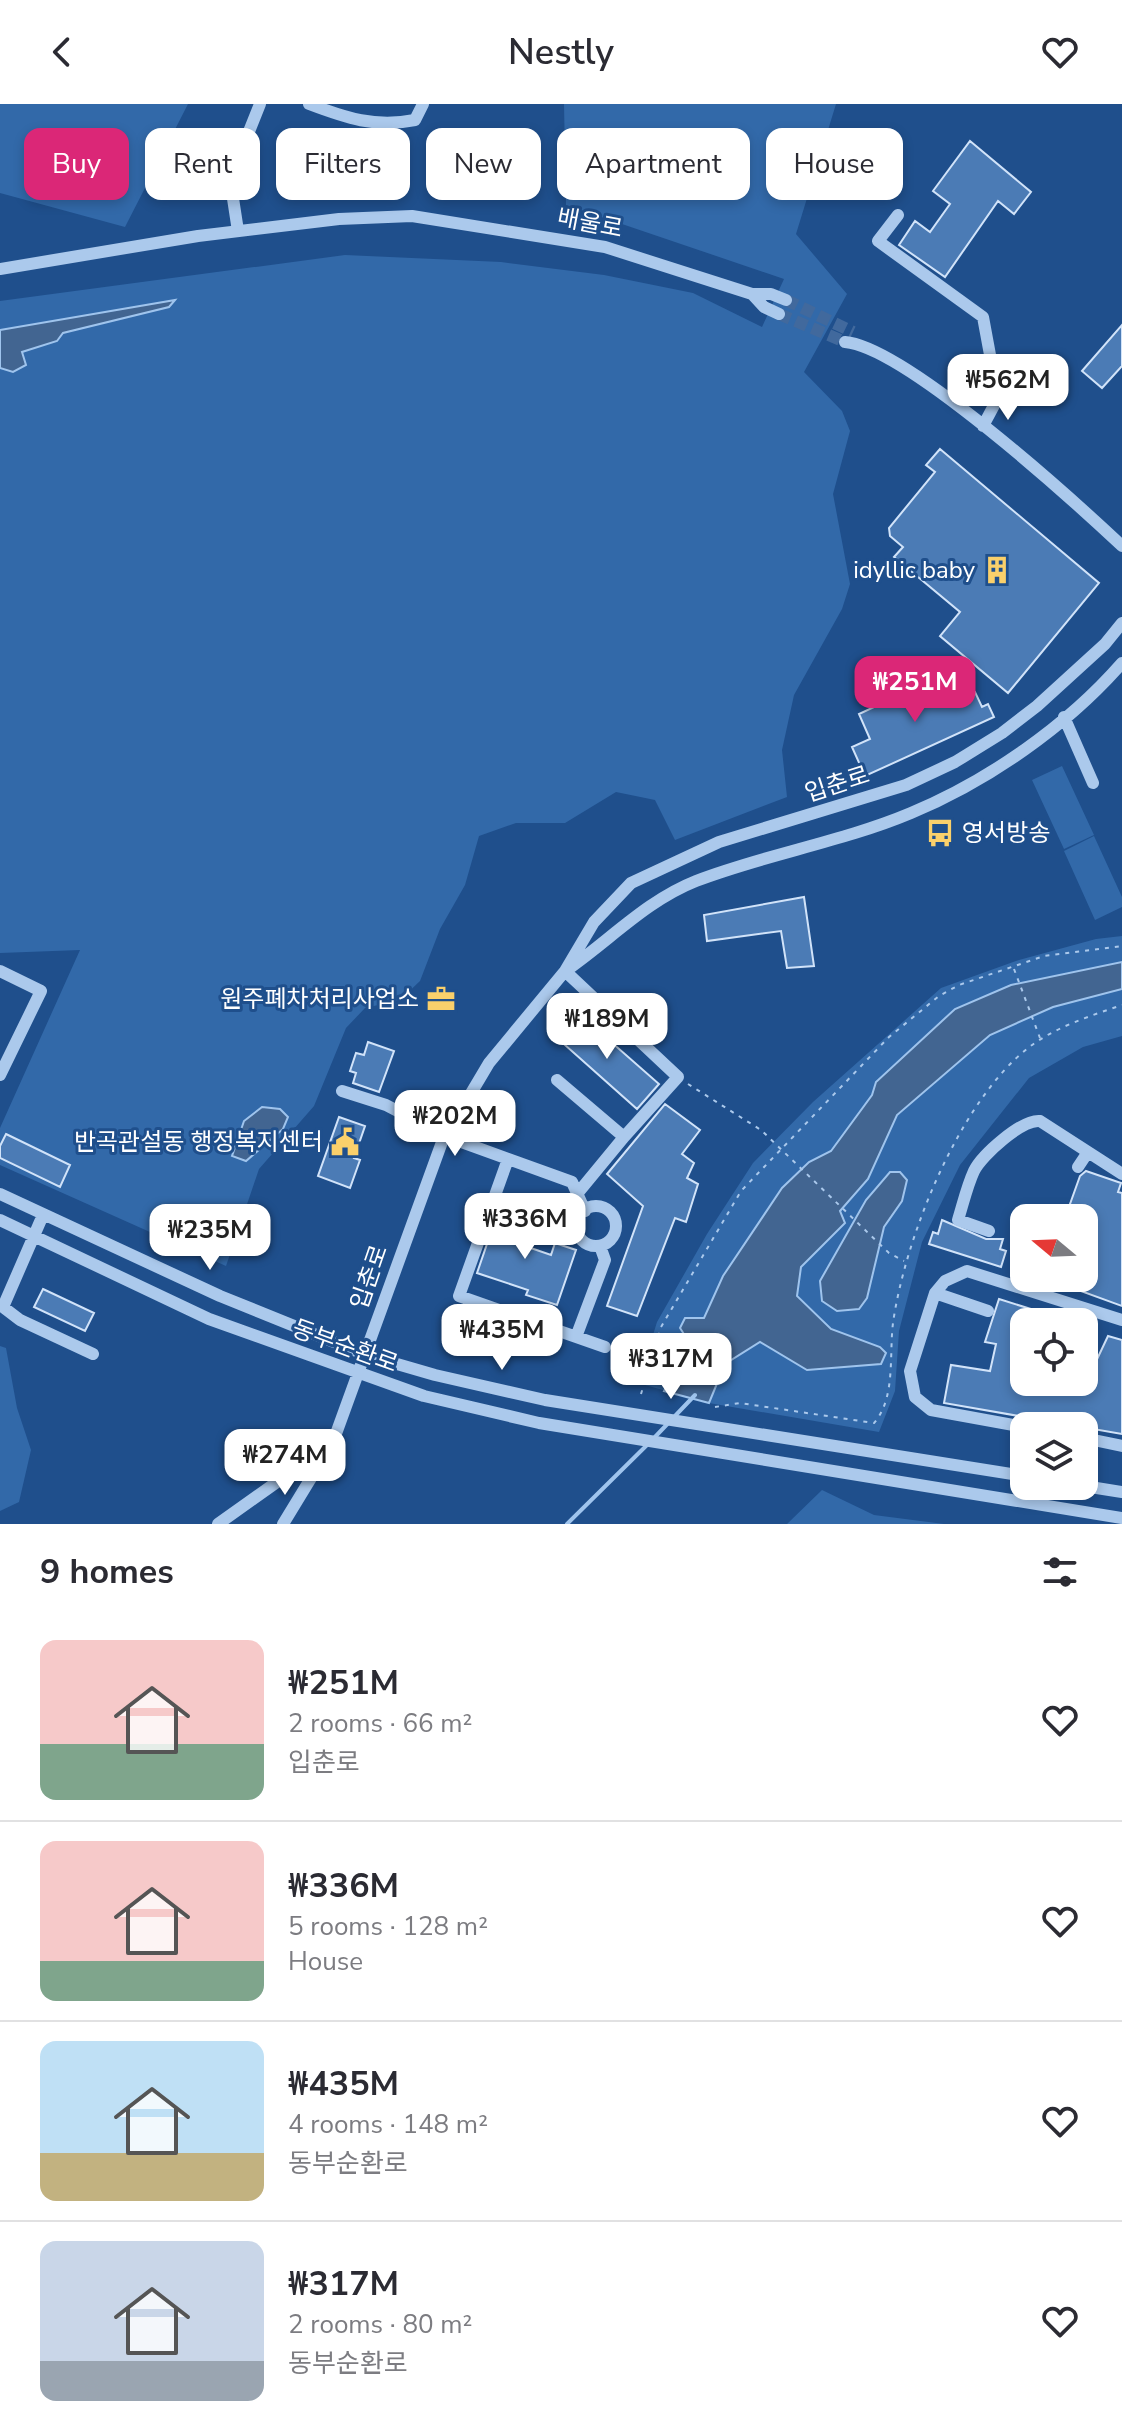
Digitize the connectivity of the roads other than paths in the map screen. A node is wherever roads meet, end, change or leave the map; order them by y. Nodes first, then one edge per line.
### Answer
1 (260, 104) edge
2 (309, 104) edge
3 (423, 104) edge
4 (898, 215) dead end
5 (238, 231) junction
6 (0, 269) edge
7 (752, 294) junction
8 (786, 300) tunnel mouth
9 (779, 314) tunnel mouth
10 (853, 339) tunnel mouth
11 (983, 426) junction
12 (1122, 546) edge
13 (1122, 623) edge
14 (1122, 663) edge
15 (1064, 717) junction
16 (1093, 783) dead end
17 (0, 971) edge
18 (565, 971) junction
19 (0, 1075) edge
20 (557, 1080) dead end
21 (342, 1091) dead end
22 (445, 1136) junction
23 (624, 1137) junction
24 (1088, 1152) junction
25 (508, 1159) junction
26 (1078, 1167) dead end
27 (1122, 1174) edge
28 (0, 1194) edge
29 (577, 1194) junction
30 (585, 1211) junction
31 (43, 1215) junction
32 (0, 1220) edge
33 (989, 1231) dead end
34 (32, 1237) junction
35 (600, 1246) junction
36 (935, 1293) junction
37 (988, 1311) dead end
38 (1122, 1320) edge
39 (576, 1337) junction
40 (605, 1347) dead end
41 (93, 1354) dead end
42 (366, 1355) junction
43 (358, 1376) junction
44 (1010, 1424) edge
45 (1098, 1441) edge
46 (333, 1442) junction
47 (1122, 1446) edge
48 (1010, 1474) edge
49 (1098, 1488) edge
50 (1122, 1492) edge
51 (1122, 1518) edge
52 (218, 1524) edge
53 (283, 1524) edge

1 - 5 street
2 - 3 street
4 - 11 street
5 - 6 street, 배울로
5 - 7 street, 배울로
7 - 8 street
7 - 9 street, 배울로
10 - 11 street
11 - 12 street
13 - 18 street, 입춘로
14 - 15 street, 입춘로
15 - 16 street
15 - 18 street, 입춘로
17 - 19 street
18 - 22 street, 입춘로
18 - 23 street
20 - 23 street
21 - 22 street
22 - 25 street
22 - 42 street, 입춘로
23 - 29 street
24 - 26 street
24 - 27 street
24 - 33 street
25 - 29 street
25 - 39 street
28 - 31 street, 동부순환로
29 - 30 street
30 - 35 street
30 - 35 street
31 - 34 street
31 - 42 street, 동부순환로
32 - 34 street, 동부순환로
34 - 41 street
34 - 43 street, 동부순환로
35 - 39 street
36 - 37 street
36 - 38 street
36 - 44 street
39 - 40 street
42 - 43 street, 입춘로
42 - 48 street, 동부순환로
43 - 46 street, 입춘로
43 - 51 street, 동부순환로
45 - 47 street
46 - 52 street
46 - 53 street, 입춘로
49 - 50 street

